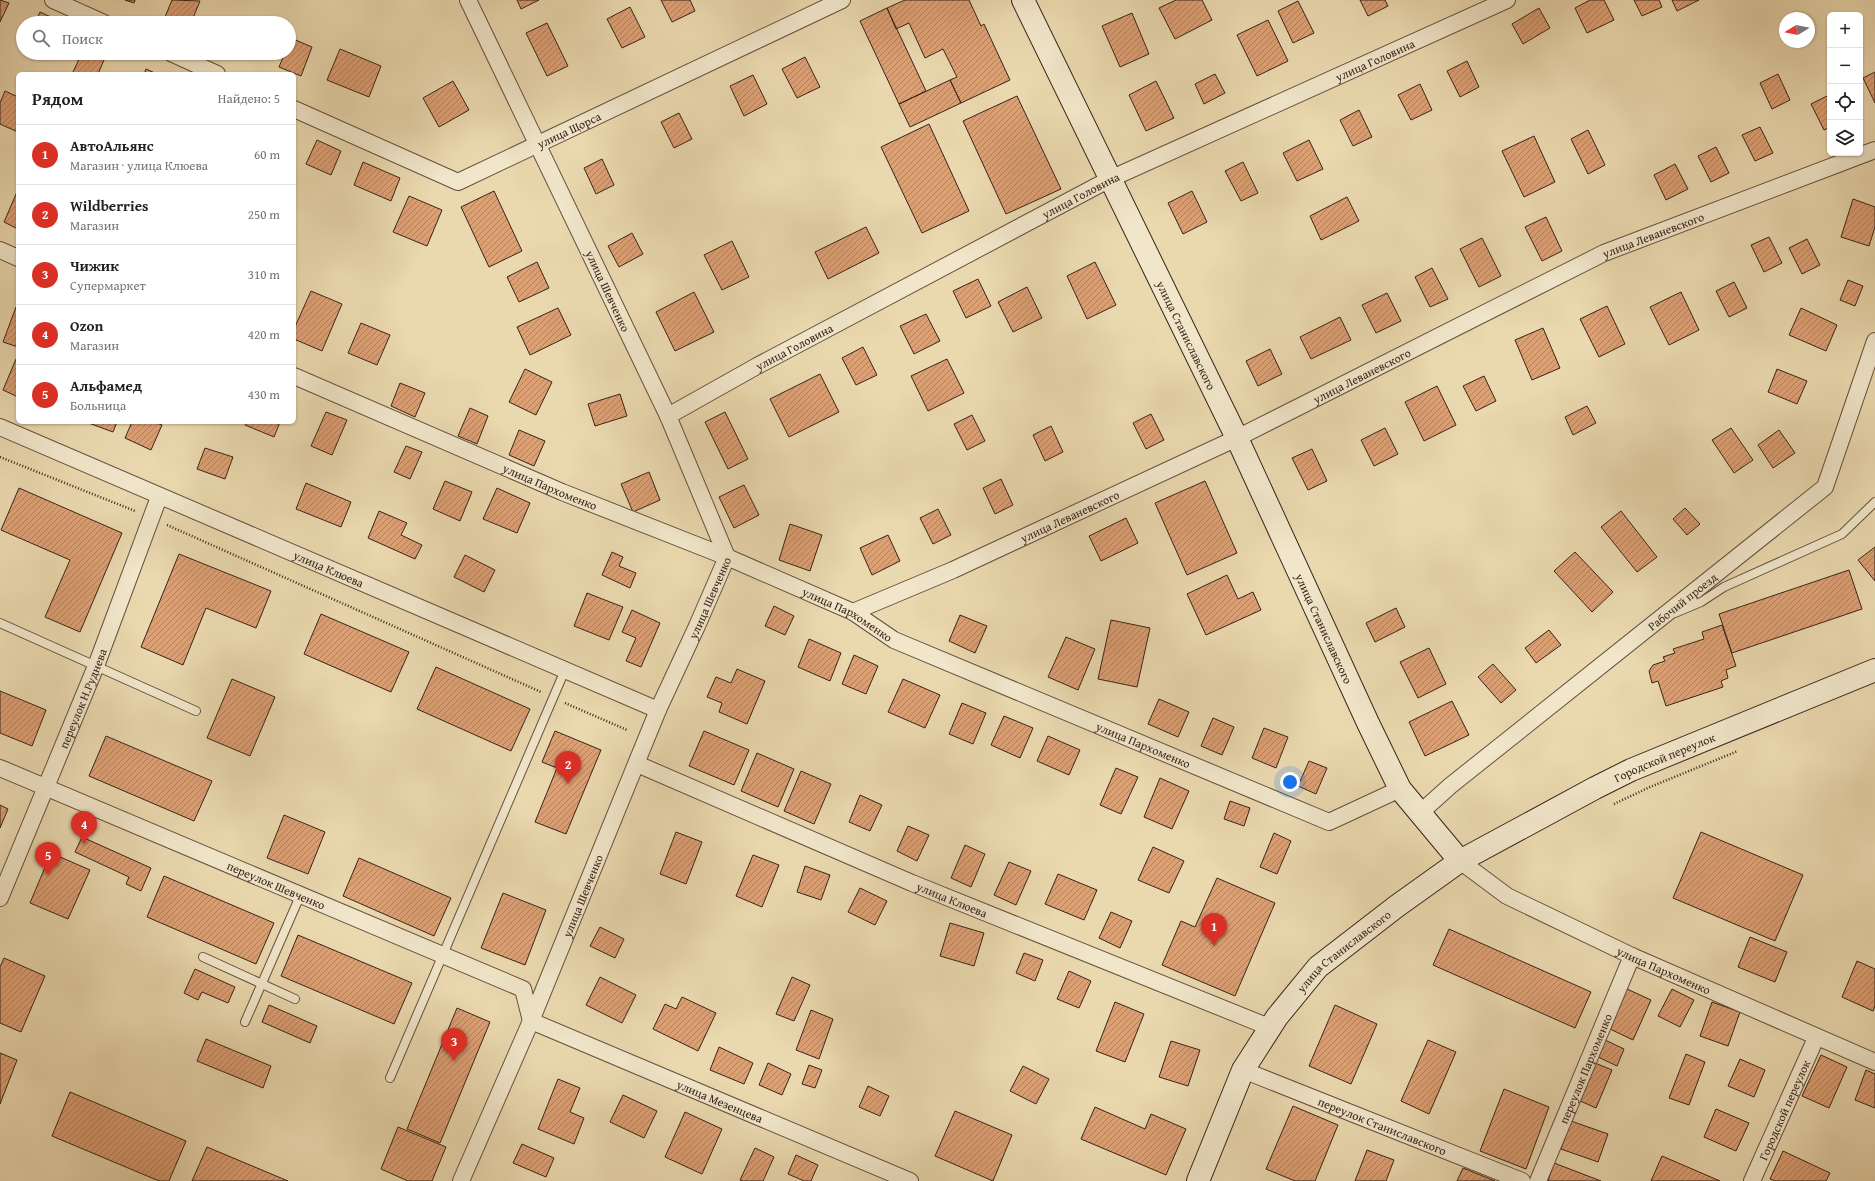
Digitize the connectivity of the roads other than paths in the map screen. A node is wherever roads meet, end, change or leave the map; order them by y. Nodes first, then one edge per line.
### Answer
1 (53, 0) edge
2 (468, 0) edge
3 (842, 0) edge
4 (1023, 0) edge
5 (1507, 0) edge
6 (88, 16) edge
7 (186, 60) edge
8 (213, 72) edge
9 (296, 109) edge
10 (539, 145) junction
11 (1875, 150) edge
12 (1110, 179) junction
13 (0, 250) edge
14 (16, 257) edge
15 (1875, 341) edge
16 (296, 377) edge
17 (668, 416) junction
18 (0, 427) edge
19 (1237, 438) junction
20 (159, 497) junction
21 (1875, 502) edge
22 (727, 557) junction
23 (854, 612) junction
24 (1660, 620) junction
25 (0, 623) edge
26 (96, 666) junction
27 (565, 670) junction
28 (1875, 670) edge
29 (658, 710) junction
30 (196, 711) dead end
31 (637, 764) junction
32 (0, 768) edge
33 (45, 788) junction
34 (1400, 789) junction
35 (1420, 813) junction
36 (1460, 861) junction
37 (300, 896) junction
38 (0, 898) edge
39 (442, 956) junction
40 (1632, 956) junction
41 (203, 957) dead end
42 (262, 984) junction
43 (296, 999) dead end
44 (531, 1021) junction
45 (246, 1022) dead end
46 (1270, 1027) junction
47 (1816, 1038) junction
48 (1875, 1062) edge
49 (1243, 1070) junction
50 (390, 1078) dead end
51 (461, 1181) edge
52 (910, 1181) edge
53 (1198, 1181) edge
54 (1522, 1181) edge
55 (1538, 1181) edge
56 (1752, 1181) edge

1 - 6 street
2 - 10 street, улица Шевченко
3 - 10 street, улица Щорса
4 - 12 street, улица Станиславского
5 - 12 street, улица Головина
7 - 8 street
9 - 10 street, улица Щорса
10 - 17 street, улица Шевченко
11 - 19 street, улица Леваневского
12 - 17 street, улица Головина
12 - 19 street, улица Станиславского
13 - 14 street
15 - 24 street, Рабочий проезд
16 - 22 street, улица Пархоменко
17 - 22 street, улица Шевченко
18 - 20 street, улица Клюева
19 - 23 street, улица Леваневского
19 - 34 street, улица Станиславского
20 - 26 street, переулок Н.Руднева
20 - 27 street, улица Клюева
21 - 24 lane
22 - 23 street, улица Пархоменко
22 - 29 street, улица Шевченко
23 - 34 street, улица Пархоменко
24 - 35 street, Рабочий проезд
25 - 26 lane
26 - 30 lane
26 - 33 street, переулок Н.Руднева
27 - 29 street, улица Клюева
27 - 39 lane
28 - 36 street, Городской переулок
29 - 31 street, улица Шевченко
31 - 44 street, улица Шевченко
31 - 46 street, улица Клюева
32 - 33 street, переулок Шевченко
33 - 37 street, переулок Шевченко
33 - 38 street, переулок Н.Руднева
34 - 35 street, улица Станиславского
35 - 36 street, улица Станиславского
36 - 40 street, улица Пархоменко
36 - 46 street, улица Станиславского
37 - 39 street, переулок Шевченко
37 - 42 lane
39 - 44 street, переулок Шевченко
39 - 50 lane
40 - 47 street, улица Пархоменко
40 - 55 street, переулок Пархоменко
41 - 42 lane
42 - 43 lane
42 - 45 lane
44 - 51 street, улица Шевченко
44 - 52 street, улица Мезенцева
46 - 49 street, улица Станиславского
47 - 48 street, улица Пархоменко
47 - 56 street, Городской переулок
49 - 53 street, улица Станиславского
49 - 54 street, переулок Станиславского

